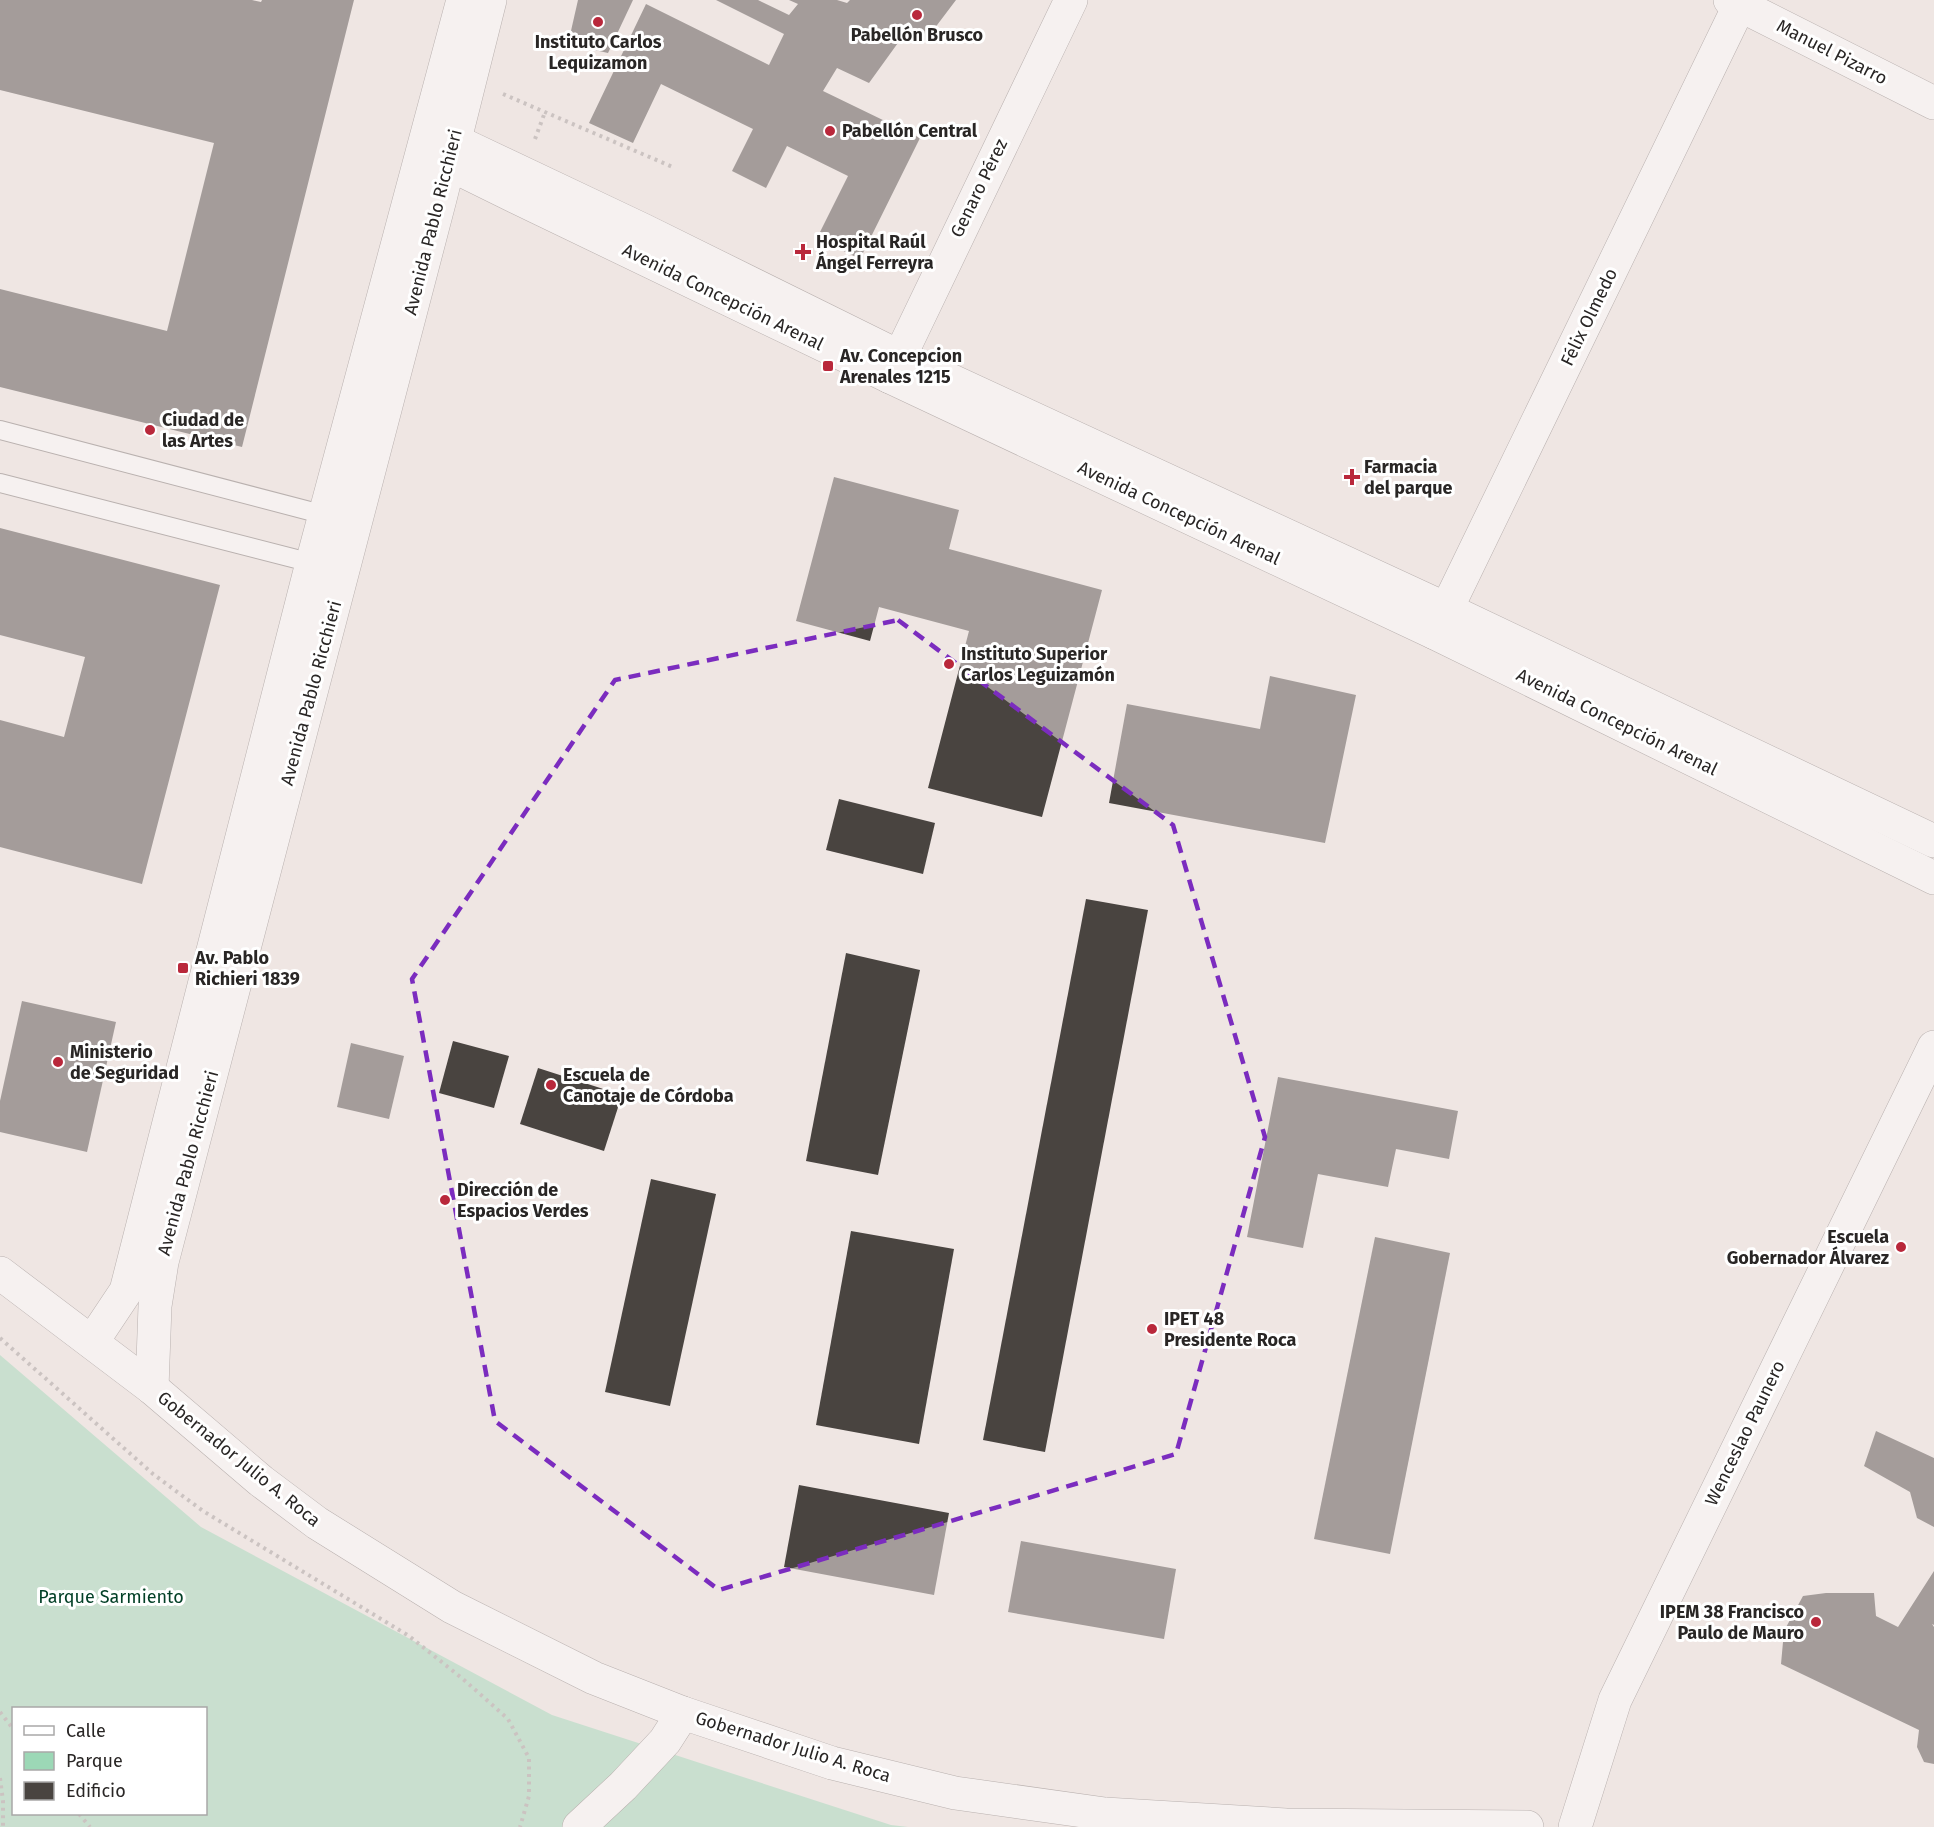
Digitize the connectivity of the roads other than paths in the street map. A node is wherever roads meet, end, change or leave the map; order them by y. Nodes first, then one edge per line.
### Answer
1 (463, 0) edge
2 (489, 0) edge
3 (1071, 0) edge
4 (1738, 2) edge
5 (1934, 103) edge
6 (439, 144) junction
7 (894, 367) junction
8 (0, 430) edge
9 (0, 483) edge
10 (325, 515) junction
11 (312, 563) junction
12 (1442, 621) junction
13 (1934, 841) edge
14 (1934, 878) edge
15 (1934, 1047) edge
16 (0, 1273) edge
17 (92, 1342) junction
18 (153, 1388) junction
19 (682, 1713) junction
20 (1467, 1826) edge
21 (579, 1827) edge
22 (1527, 1827) edge
23 (1575, 1827) edge

1 - 6 main road, Avenida Pablo Ricchieri
2 - 6 main road, Avenida Pablo Ricchieri
3 - 7 main road, Genaro Pérez
4 - 5 main road, Manuel Pizarro
4 - 12 main road, Félix Olmedo
6 - 7 main road, Avenida Concepción Arenal
6 - 10 main road, Avenida Pablo Ricchieri
6 - 18 main road, Avenida Pablo Ricchieri
7 - 12 main road, Avenida Concepción Arenal
8 - 10 lane
9 - 11 lane
10 - 11 main road, Avenida Pablo Ricchieri
11 - 17 main road, Avenida Pablo Ricchieri
12 - 13 main road, Avenida Concepción Arenal
12 - 14 main road, Avenida Concepción Arenal
15 - 23 main road, Wenceslao Paunero
16 - 17 main road
17 - 18 main road, Gobernador Julio A. Roca
18 - 19 main road, Gobernador Julio A. Roca
19 - 20 main road, Gobernador Julio A. Roca
19 - 21 main road
20 - 22 main road, Gobernador Julio A. Roca

